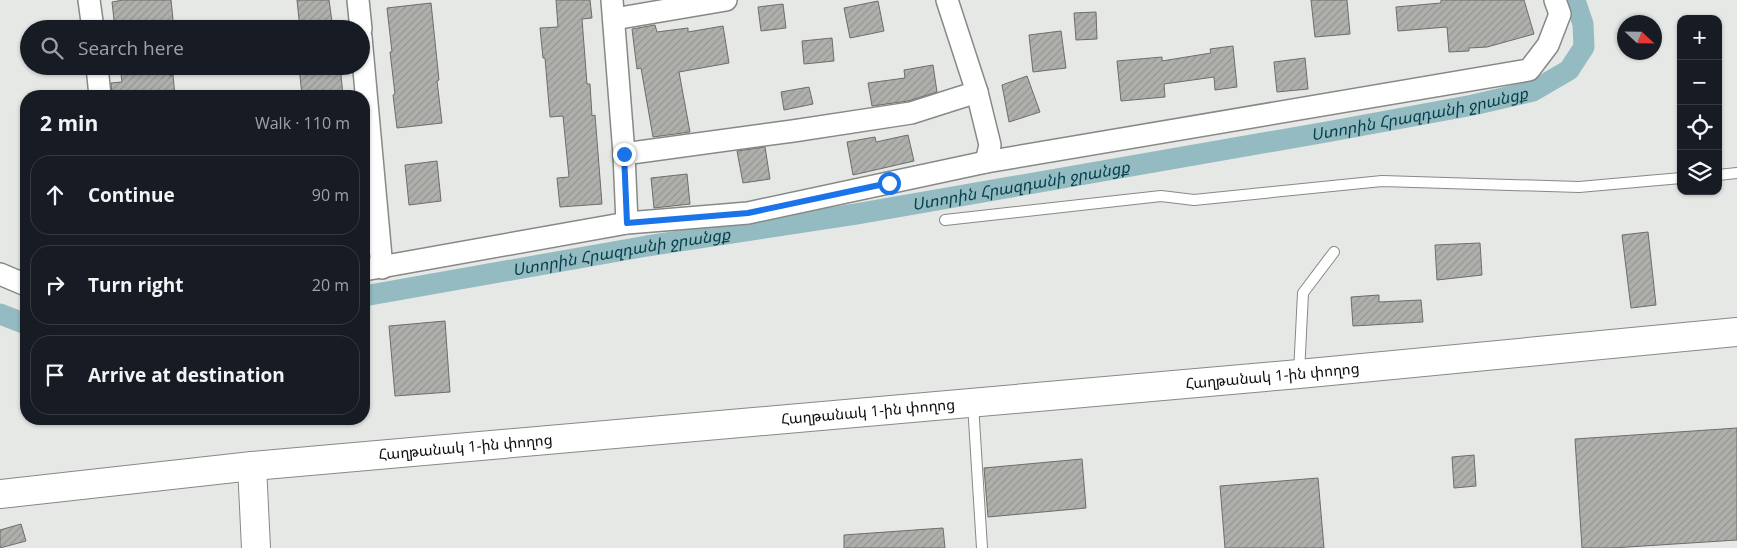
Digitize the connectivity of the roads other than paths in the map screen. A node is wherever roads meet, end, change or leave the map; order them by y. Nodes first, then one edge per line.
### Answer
1 (89, 0) edge
2 (358, 0) edge
3 (726, 0) edge
4 (947, 0) edge
5 (1555, 0) edge
6 (613, 10) edge
7 (92, 20) edge
8 (359, 20) edge
9 (98, 75) edge
10 (363, 75) edge
11 (99, 90) edge
12 (364, 90) edge
13 (977, 92) junction
14 (624, 154) junction
15 (986, 162) junction
16 (1737, 173) edge
17 (1722, 175) edge
18 (1677, 178) edge
19 (370, 211) edge
20 (945, 220) dead end
21 (627, 223) junction
22 (1334, 252) dead end
23 (373, 269) edge
24 (0, 274) edge
25 (20, 282) edge
26 (1737, 332) edge
27 (1299, 374) junction
28 (973, 402) junction
29 (252, 466) junction
30 (0, 494) edge
31 (256, 548) edge
32 (982, 548) edge

1 - 7 street
2 - 8 street
3 - 6 street
4 - 13 street
5 - 15 street
6 - 14 street
9 - 11 street
10 - 12 street
13 - 14 street
13 - 15 street
14 - 21 street
15 - 21 street
16 - 17 lane
18 - 20 lane
19 - 23 street
21 - 23 street
22 - 27 lane
24 - 25 street
26 - 27 main road, Հաղթանակ 1-ին փողոց
27 - 28 main road, Հաղթանակ 1-ին փողոց
28 - 29 main road, Հաղթանակ 1-ին փողոց
28 - 32 lane
29 - 30 main road, Հաղթանակ 1-ին փողոց
29 - 31 main road

